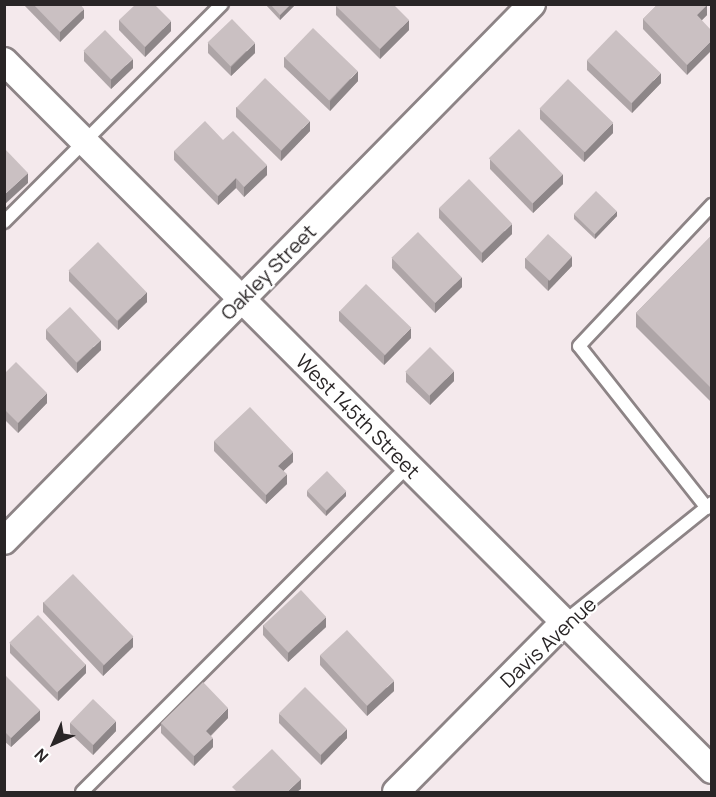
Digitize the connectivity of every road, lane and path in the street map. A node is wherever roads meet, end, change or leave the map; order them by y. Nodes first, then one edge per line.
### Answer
1 (222, 4) edge
2 (532, 4) edge
3 (4, 61) edge
4 (84, 142) junction
5 (711, 205) edge
6 (4, 222) edge
7 (242, 299) junction
8 (408, 466) junction
9 (709, 506) edge
10 (4, 541) edge
11 (564, 622) junction
12 (711, 770) edge
13 (82, 792) edge
14 (396, 792) edge

1 - 4 lane
2 - 7 street, Oakley Street
3 - 4 street, West 145th Street
4 - 6 lane
4 - 7 street, West 145th Street
5 - 9 lane
7 - 8 street, West 145th Street
7 - 10 street, Oakley Street
8 - 11 street, West 145th Street
8 - 13 lane
9 - 11 lane, Davis Avenue
11 - 12 street, West 145th Street
11 - 14 street, Davis Avenue

